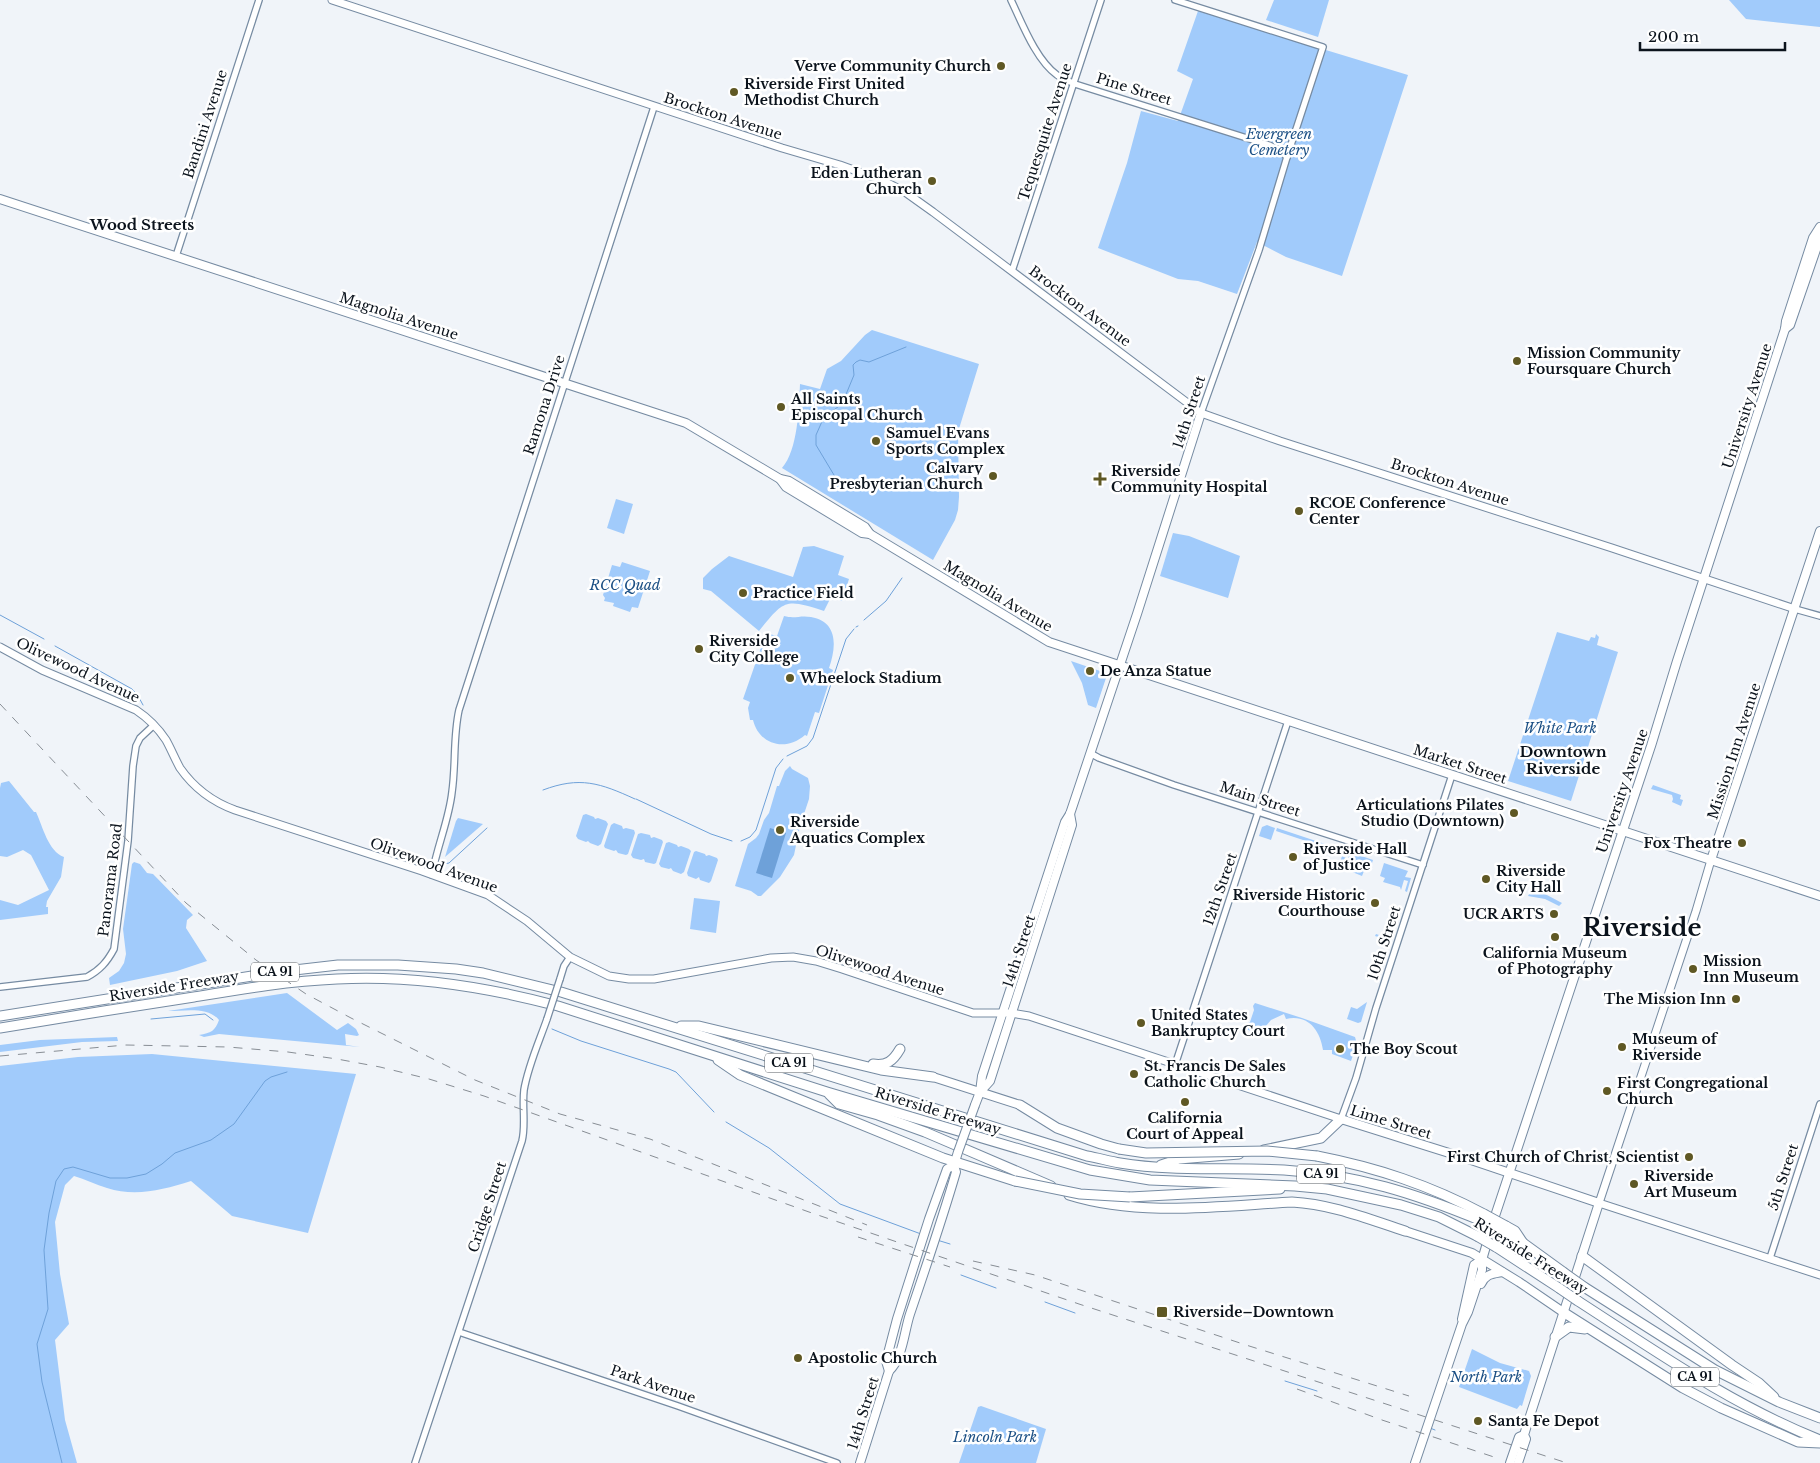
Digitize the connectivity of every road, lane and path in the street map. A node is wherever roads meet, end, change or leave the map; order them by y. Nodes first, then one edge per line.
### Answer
1 (259, 0) edge
2 (332, 0) edge
3 (1011, 0) edge
4 (1101, 0) edge
5 (1175, 0) edge
6 (1075, 84) junction
7 (654, 106) junction
8 (1287, 157) junction
9 (0, 199) edge
10 (1820, 227) edge
11 (1820, 238) edge
12 (176, 256) junction
13 (1012, 271) junction
14 (1785, 330) junction
15 (564, 382) junction
16 (1201, 413) junction
17 (1820, 531) edge
18 (1703, 579) junction
19 (1794, 609) junction
20 (1820, 616) edge
21 (0, 647) edge
22 (1120, 666) junction
23 (1288, 721) junction
24 (154, 725) junction
25 (1090, 753) junction
26 (1452, 775) junction
27 (1259, 812) junction
28 (1070, 814) junction
29 (1622, 830) junction
30 (1711, 860) junction
31 (1423, 865) junction
32 (432, 874) junction
33 (1820, 896) edge
34 (1041, 898) junction
35 (1040, 929) junction
36 (570, 957) junction
37 (0, 987) edge
38 (1007, 1014) junction
39 (0, 1016) edge
40 (670, 1026) junction
41 (0, 1028) edge
42 (900, 1049) dead end
43 (710, 1054) junction
44 (850, 1063) junction
45 (1176, 1065) junction
46 (933, 1078) joint
47 (827, 1092) junction
48 (980, 1092) junction
49 (1820, 1104) edge
50 (1020, 1105) joint
51 (1341, 1120) junction
52 (954, 1164) junction
53 (1154, 1167) junction
54 (1509, 1172) junction
55 (1296, 1186) junction
56 (1599, 1203) junction
57 (1483, 1217) junction
58 (1405, 1231) joint
59 (1582, 1256) junction
60 (1770, 1258) junction
61 (1482, 1260) junction
62 (1502, 1272) junction
63 (1820, 1275) edge
64 (1474, 1293) junction
65 (1563, 1312) junction
66 (1462, 1324) junction
67 (1588, 1329) junction
68 (459, 1332) junction
69 (1556, 1337) junction
70 (889, 1371) junction
71 (1779, 1402) junction
72 (1820, 1418) edge
73 (1524, 1435) junction
74 (1820, 1441) edge
75 (415, 1463) edge
76 (838, 1463) edge
77 (860, 1463) edge
78 (1415, 1463) edge
79 (1510, 1463) edge
80 (1518, 1463) edge

1 - 12 street, Bandini Avenue
2 - 7 main road, Brockton Avenue
3 - 6 street, Pine Street
4 - 6 street, Tequesquite Avenue
5 - 8 street, 14th Street
6 - 8 street, Pine Street
6 - 13 street, Tequesquite Avenue
7 - 13 main road, Brockton Avenue
7 - 15 street, Ramona Drive
8 - 16 street, 14th Street
9 - 12 main road, Magnolia Avenue
10 - 14 main road, University Avenue
11 - 14 main road, University Avenue
12 - 15 main road, Magnolia Avenue
13 - 16 main road, Brockton Avenue
14 - 18 main road, University Avenue
15 - 22 main road, Magnolia Avenue
15 - 32 street, Ramona Drive
16 - 18 main road, Brockton Avenue
16 - 22 main road, 14th Street
17 - 19 main road, Mission Inn Avenue
18 - 19 main road, Brockton Avenue
18 - 29 main road, University Avenue
19 - 20 street, Brockton Avenue
19 - 30 main road, Mission Inn Avenue
21 - 24 main road, Olivewood Avenue
22 - 23 main road, Market Street
22 - 25 main road, 14th Street
23 - 26 main road, Market Street
23 - 27 street, 12th Street
24 - 32 main road, Olivewood Avenue
24 - 37 street, Panorama Road
25 - 27 street, Main Street
25 - 28 main road, 14th Street
26 - 29 main road, Market Street
26 - 31 street, 10th Street
27 - 31 street, Main Street
27 - 45 street, 12th Street
28 - 34 main road, 14th Street
28 - 35 main road, 14th Street
29 - 30 main road, Market Street
29 - 54 main road, University Avenue
30 - 33 main road, Market Street
30 - 56 main road, Mission Inn Avenue
31 - 51 street, 10th Street
32 - 36 main road, Olivewood Avenue
34 - 35 main road
34 - 38 main road, 14th Street
35 - 38 main road, 14th Street
36 - 38 main road, Olivewood Avenue
36 - 68 street, Cridge Street, bridge
38 - 45 main road, Lime Street
38 - 48 main road, 14th Street
39 - 40 highway, Riverside Freeway / CA 91
40 - 44 highway
40 - 53 highway, Riverside Freeway / CA 91
41 - 43 highway, Riverside Freeway / CA 91
42 - 44 highway
43 - 47 highway, Riverside Freeway / CA 91
43 - 52 highway
44 - 46 highway
45 - 51 main road, Lime Street
46 - 48 main road
47 - 55 highway, Riverside Freeway / CA 91
47 - 58 highway
48 - 50 main road
48 - 52 main road, 14th Street, bridge
49 - 60 street, 5th Street
50 - 57 highway, bridge
51 - 53 highway
51 - 54 main road, Lime Street
52 - 55 highway, bridge
52 - 70 main road, 14th Street
52 - 70 main road, 14th Street
53 - 57 highway, Riverside Freeway / CA 91
54 - 56 main road, Lime Street
54 - 61 main road, University Avenue
55 - 74 highway, Riverside Freeway / CA 91, bridge
56 - 59 main road, Mission Inn Avenue
56 - 60 main road, Lime Street
57 - 71 highway, Riverside Freeway / CA 91, bridge
58 - 61 main road
59 - 65 main road, Mission Inn Avenue
59 - 71 highway
60 - 63 main road, Lime Street
61 - 62 main road
61 - 64 main road, University Avenue
61 - 66 main road, University Avenue
62 - 64 main road
62 - 65 main road
64 - 66 main road, University Avenue
65 - 67 highway
65 - 69 main road, Mission Inn Avenue
66 - 78 main road, University Avenue
67 - 69 highway
67 - 74 highway
68 - 75 street, Cridge Street
68 - 76 street, Park Avenue
69 - 73 main road, Mission Inn Avenue
70 - 77 main road, 14th Street
71 - 72 highway, Riverside Freeway / CA 91
73 - 79 main road, Mission Inn Avenue
73 - 80 main road, Mission Inn Avenue

